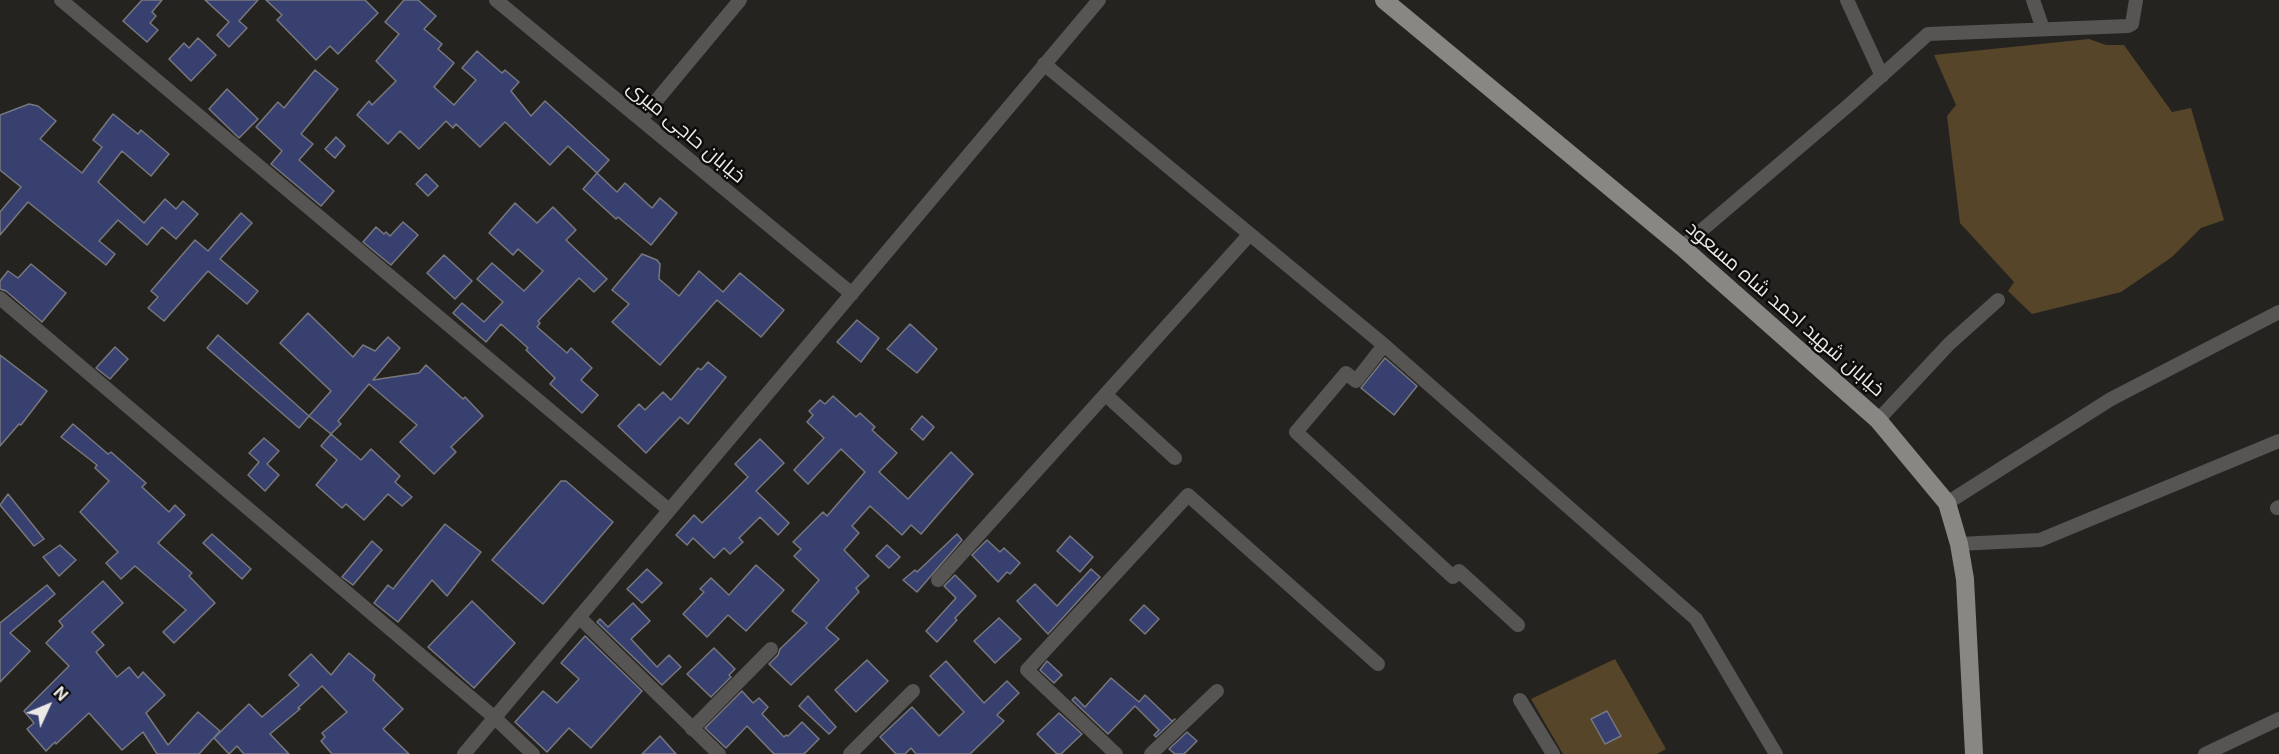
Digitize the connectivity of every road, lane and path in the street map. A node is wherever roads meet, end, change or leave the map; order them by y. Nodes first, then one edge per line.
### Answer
1 (61, 0) edge
2 (496, 0) edge
3 (740, 0) edge
4 (1099, 0) edge
5 (1384, 0) edge
6 (1847, 0) edge
7 (2033, 0) edge
8 (2136, 0) edge
9 (2043, 29) junction
10 (1044, 64) junction
11 (1882, 76) junction
12 (641, 119) junction
13 (1250, 234) junction
14 (1682, 247) junction
15 (852, 294) junction
16 (0, 297) edge
17 (1998, 300) dead end
18 (2279, 312) edge
19 (1384, 345) junction
20 (1106, 395) junction
21 (1878, 420) junction
22 (2279, 441) edge
23 (1175, 458) dead end
24 (1947, 503) junction
25 (669, 510) junction
26 (1959, 544) junction
27 (938, 580) dead end
28 (579, 617) junction
29 (1518, 625) dead end
30 (771, 649) dead end
31 (1378, 664) dead end
32 (1217, 690) dead end
33 (913, 691) dead end
34 (1520, 700) dead end
35 (495, 718) junction
36 (2279, 719) edge
37 (692, 729) junction
38 (464, 754) edge
39 (533, 754) edge
40 (719, 754) edge
41 (850, 754) edge
42 (1116, 754) edge
43 (1151, 754) edge
44 (1553, 754) edge
45 (1776, 754) edge
46 (1974, 754) edge
47 (2205, 754) edge

1 - 25 street
2 - 12 street, خیابان حاجی میری
3 - 12 street
4 - 10 street
5 - 14 main road, خیابان شهید احمد شاه مسعود
6 - 11 street
7 - 9 street
8 - 9 street
9 - 11 street
10 - 13 street
10 - 15 street
11 - 14 street
12 - 15 street, خیابان حاجی میری
13 - 19 street
13 - 20 street
14 - 21 main road, خیابان شهید احمد شاه مسعود
15 - 25 street
16 - 35 street
17 - 21 street
18 - 24 street
19 - 29 street
19 - 45 street
20 - 23 street
20 - 27 street
21 - 24 main road, خیابان شهید احمد شاه مسعود
22 - 26 street
24 - 26 main road, خیابان شهید احمد شاه مسعود
25 - 28 street
26 - 46 main road, خیابان شهید احمد شاه مسعود
28 - 35 street
28 - 37 street
30 - 37 street
31 - 42 street
32 - 43 street
33 - 41 street
34 - 44 street
35 - 38 street
35 - 39 street
36 - 47 street
37 - 40 street

